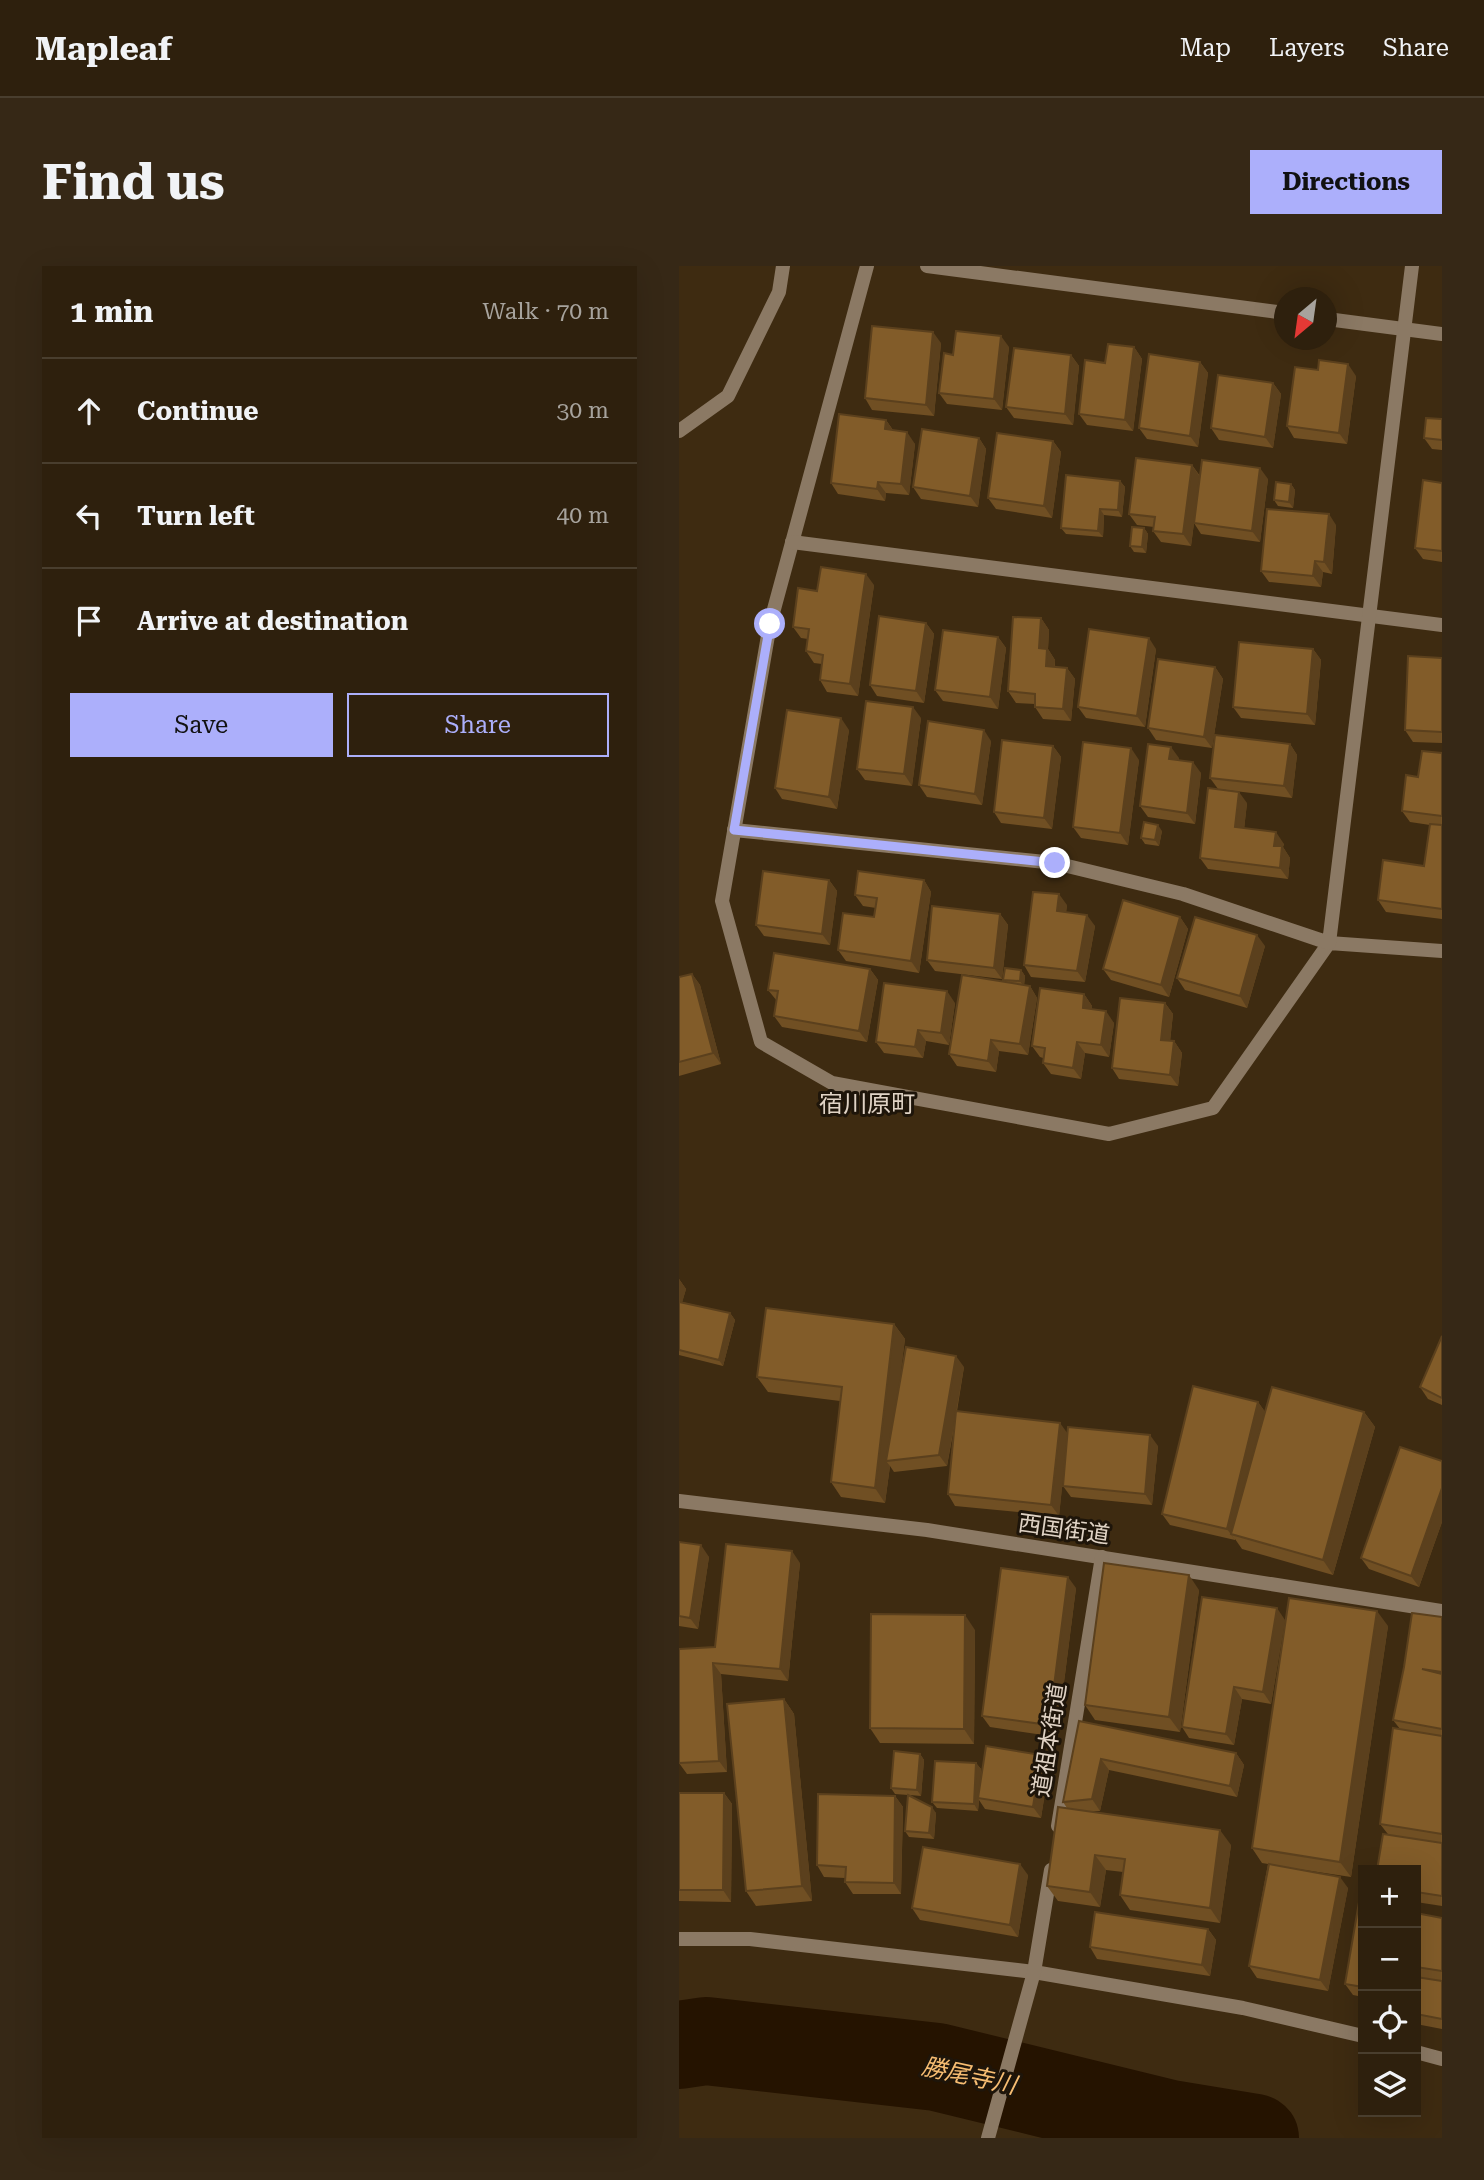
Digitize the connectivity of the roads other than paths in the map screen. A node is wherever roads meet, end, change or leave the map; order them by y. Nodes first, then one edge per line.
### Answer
1 (783, 266) edge
2 (867, 266) edge
3 (927, 266) edge
4 (1412, 266) edge
5 (1274, 312) edge
6 (1337, 320) edge
7 (1404, 329) junction
8 (1442, 334) edge
9 (679, 431) edge
10 (792, 542) junction
11 (1369, 616) junction
12 (1442, 625) edge
13 (734, 830) junction
14 (1329, 943) junction
15 (1442, 951) edge
16 (679, 1501) edge
17 (1103, 1557) junction
18 (1442, 1611) edge
19 (679, 1939) edge
20 (1034, 1972) junction
21 (1358, 2035) edge
22 (1421, 2054) edge
23 (1442, 2060) edge
24 (988, 2138) edge

1 - 9 street
2 - 10 street
3 - 5 street
4 - 7 street
6 - 7 street
7 - 8 street
7 - 11 street
10 - 11 street
10 - 13 street
11 - 12 street
11 - 14 street
13 - 14 street
13 - 14 street
14 - 15 street
16 - 17 street, 西国街道
17 - 18 street, 西国街道
17 - 20 street, 道祖本街道
19 - 20 street
20 - 21 street
20 - 24 street, 道祖本街道
22 - 23 street

